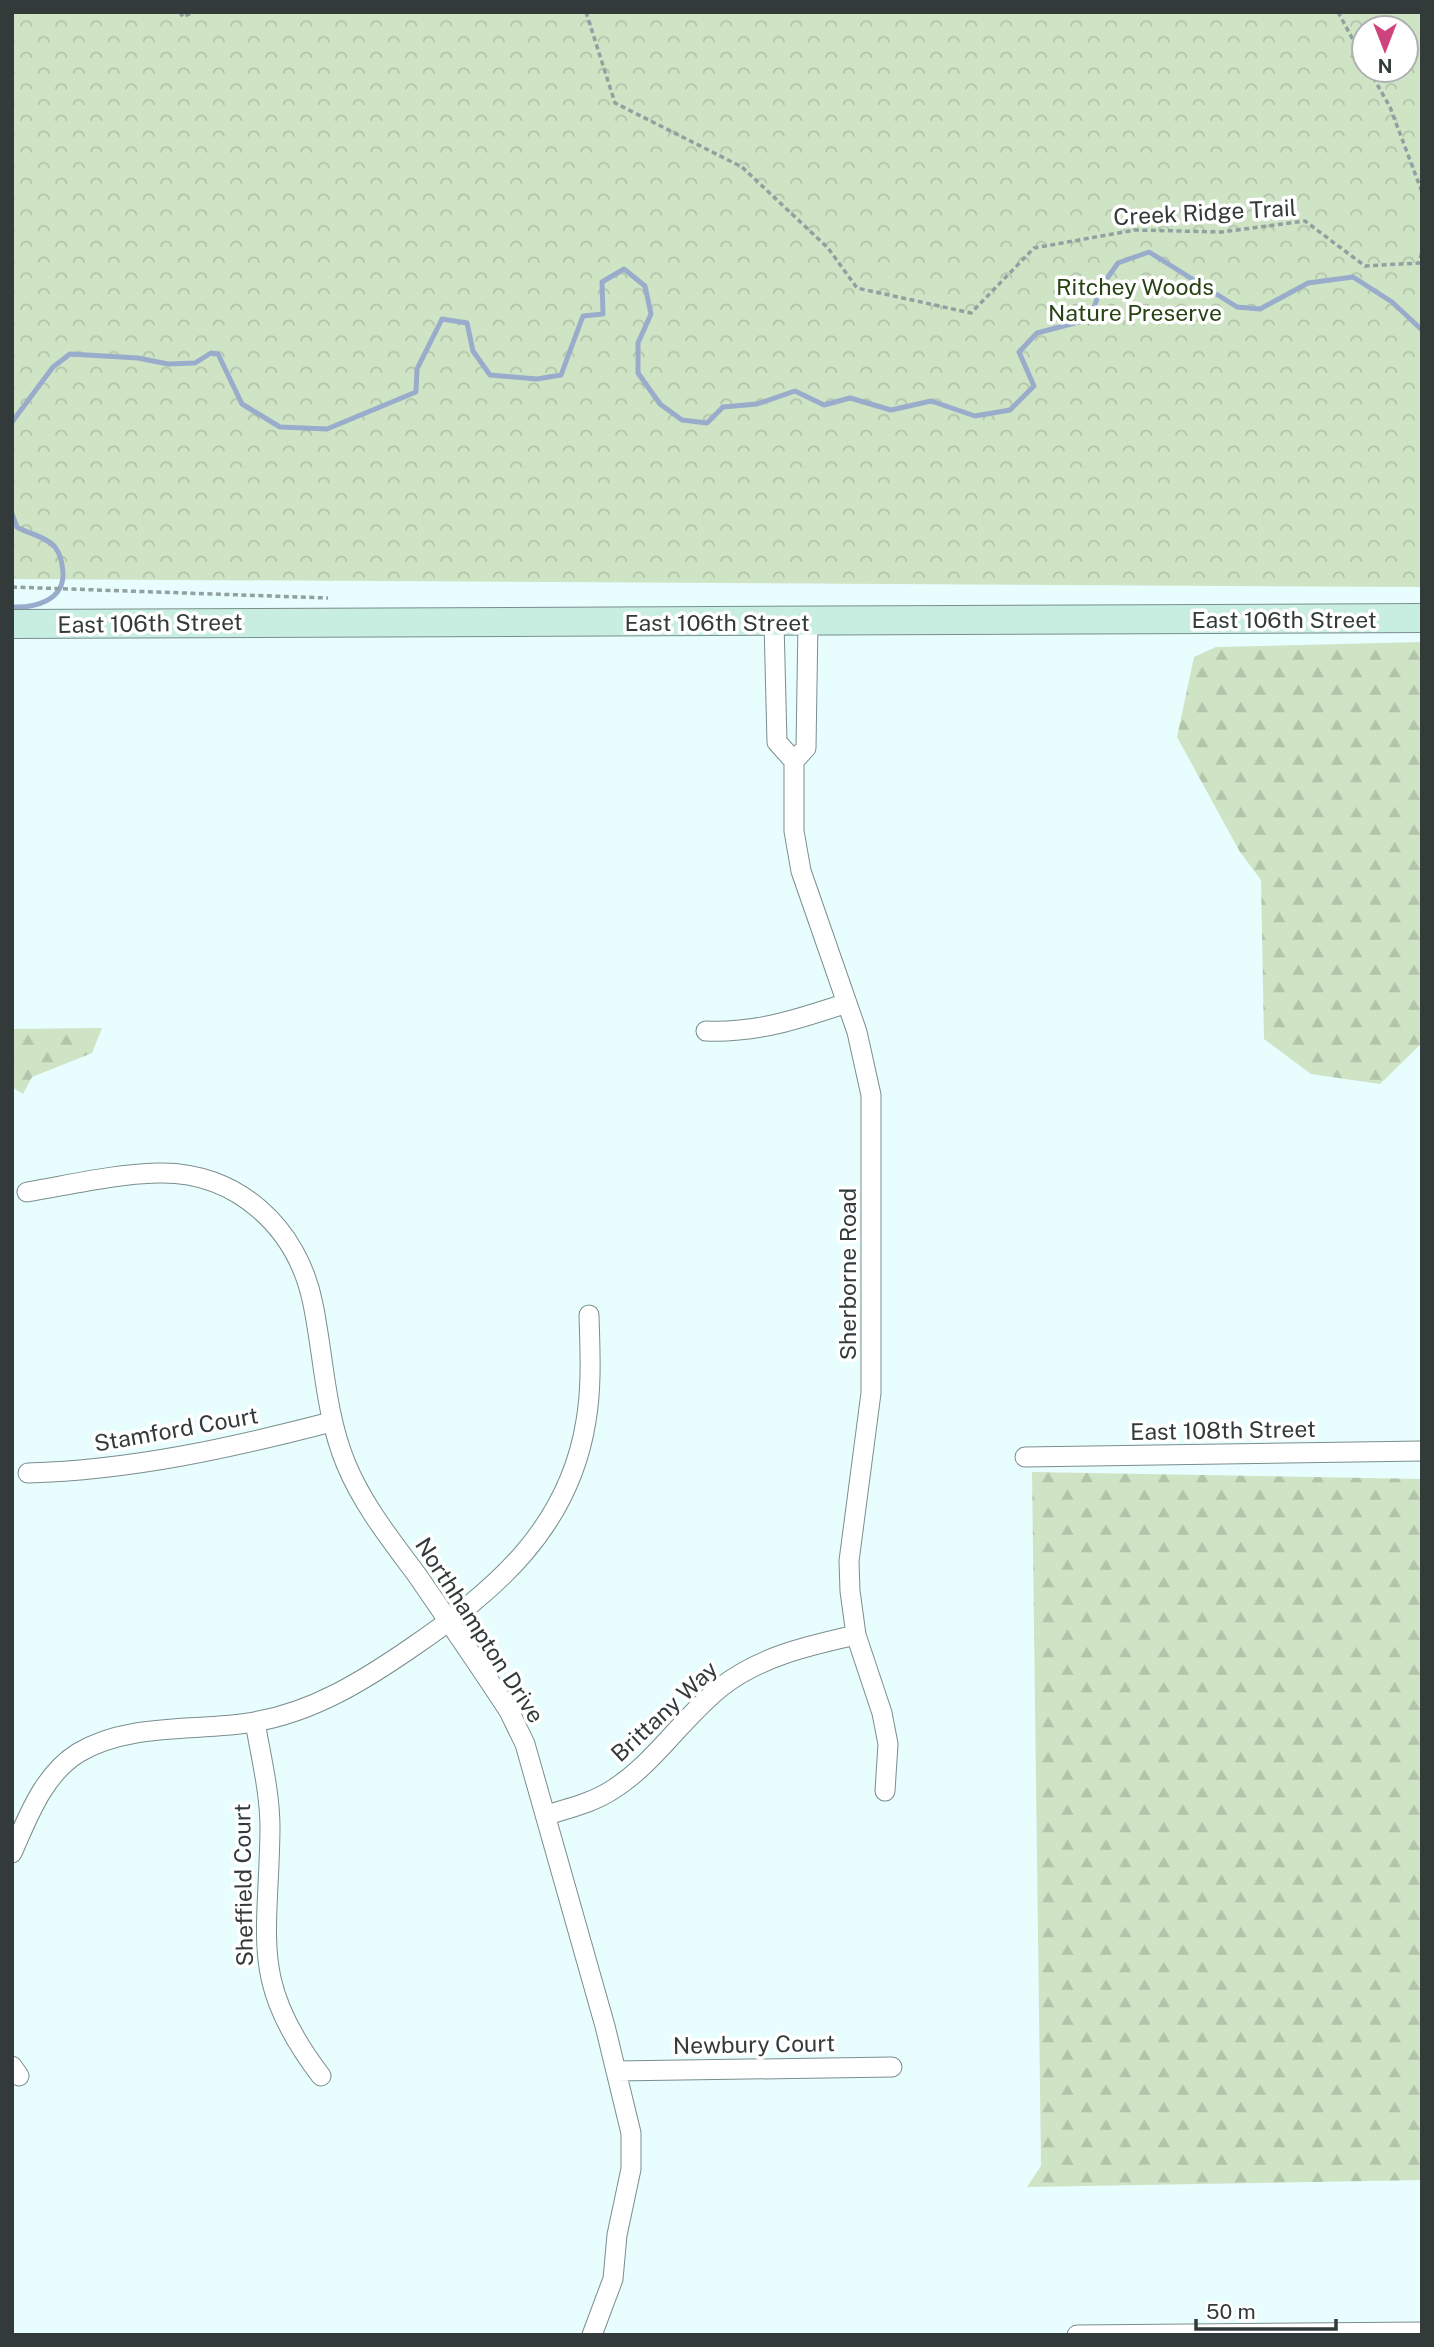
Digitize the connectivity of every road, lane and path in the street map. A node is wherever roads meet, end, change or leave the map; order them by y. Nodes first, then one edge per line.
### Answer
1 (180, 12) edge
2 (193, 12) edge
3 (586, 12) edge
4 (1204, 12) edge
5 (1214, 12) edge
6 (1338, 12) edge
7 (1350, 34) edge
8 (1377, 84) edge
9 (1422, 192) edge
10 (1422, 251) edge
11 (12, 587) edge
12 (78, 589) dead end
13 (1422, 618) edge
14 (808, 621) junction
15 (774, 622) junction
16 (12, 624) edge
17 (794, 761) junction
18 (847, 1003) junction
19 (706, 1031) dead end
20 (27, 1192) dead end
21 (589, 1315) dead end
22 (331, 1422) junction
23 (1422, 1451) edge
24 (1025, 1457) dead end
25 (28, 1472) dead end
26 (450, 1623) junction
27 (856, 1635) junction
28 (256, 1722) junction
29 (885, 1791) dead end
30 (547, 1815) junction
31 (12, 1853) edge
32 (892, 2067) dead end
33 (616, 2071) junction
34 (321, 2076) dead end
35 (1422, 2332) edge
36 (592, 2335) edge
37 (1077, 2335) edge

1 - 2 path
3 - 10 path, Creek Ridge Trail
4 - 5 path
6 - 7 path
8 - 9 path
11 - 12 path
13 - 14 main road, East 106th Street
14 - 15 main road, East 106th Street
14 - 17 street, Sherborne Road
15 - 16 main road, East 106th Street
15 - 17 street
17 - 18 street, Sherborne Road
18 - 19 street
18 - 27 street, Sherborne Road
20 - 22 street, Northhampton Drive
21 - 26 street
22 - 25 street, Stamford Court
22 - 26 street, Northhampton Drive
23 - 24 street, East 108th Street
26 - 28 street
26 - 30 street, Northhampton Drive
27 - 29 street, Sherborne Road
27 - 30 street, Brittany Way
28 - 31 street
28 - 34 street, Sheffield Court
30 - 33 street, Northhampton Drive
32 - 33 street, Newbury Court
33 - 36 street, Northhampton Drive
35 - 37 street

